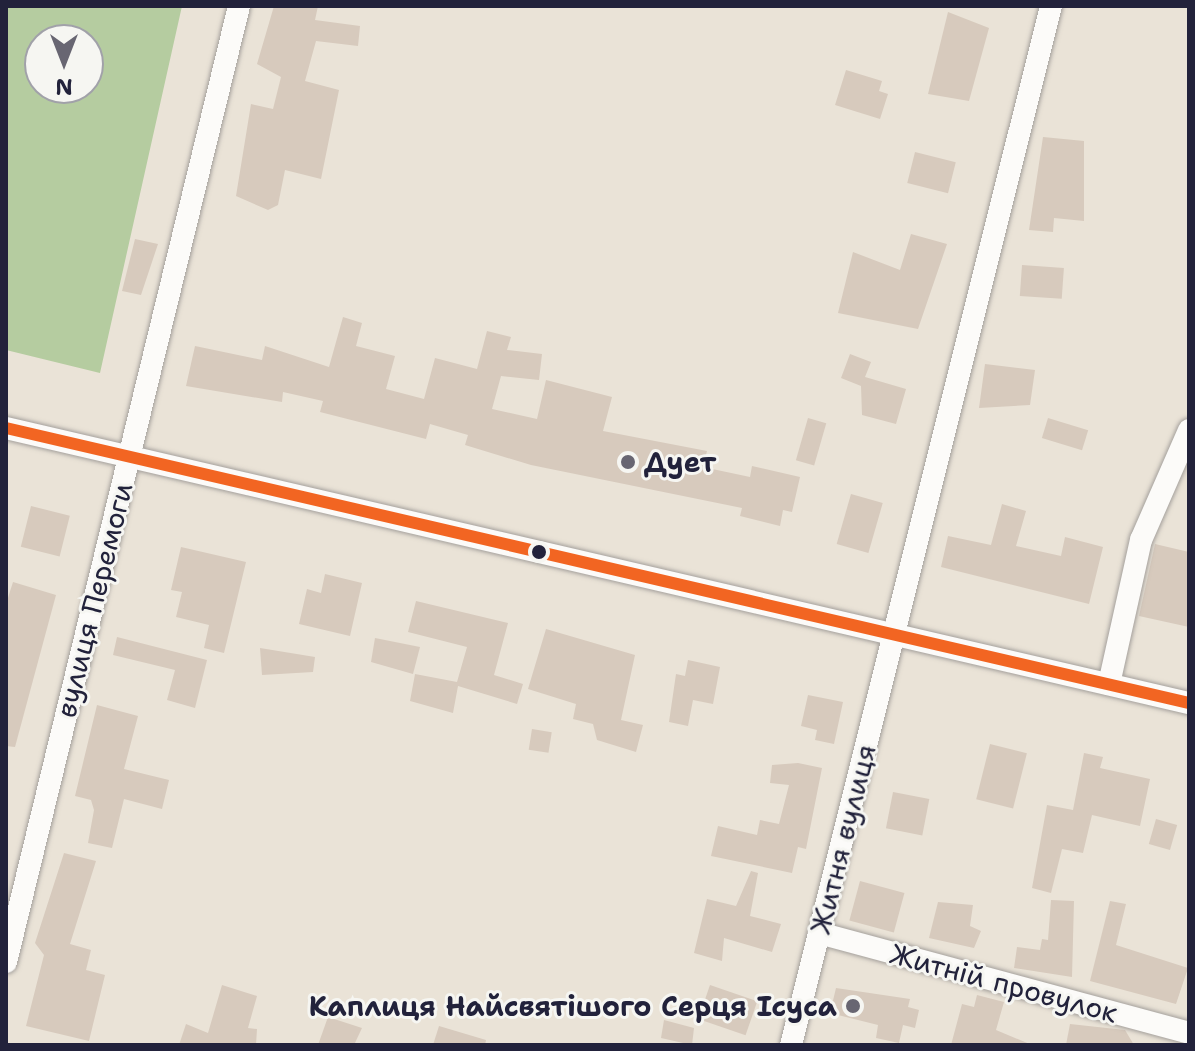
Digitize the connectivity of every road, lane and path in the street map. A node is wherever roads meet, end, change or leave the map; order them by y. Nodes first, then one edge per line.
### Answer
1 (239, 6) edge
2 (1051, 6) edge
3 (6, 428) edge
4 (1189, 430) edge
5 (129, 457) junction
6 (895, 632) junction
7 (1109, 684) junction
8 (1189, 703) edge
9 (819, 933) junction
10 (6, 962) edge
11 (1189, 1033) edge
12 (791, 1045) edge

1 - 5 street, вулиця Перемоги
2 - 6 street, Житня вулиця
3 - 5 street
4 - 7 street
5 - 6 street
5 - 10 street, вулиця Перемоги
6 - 7 street
6 - 9 street, Житня вулиця
7 - 8 street
9 - 11 street, Житній провулок
9 - 12 street, Житня вулиця

